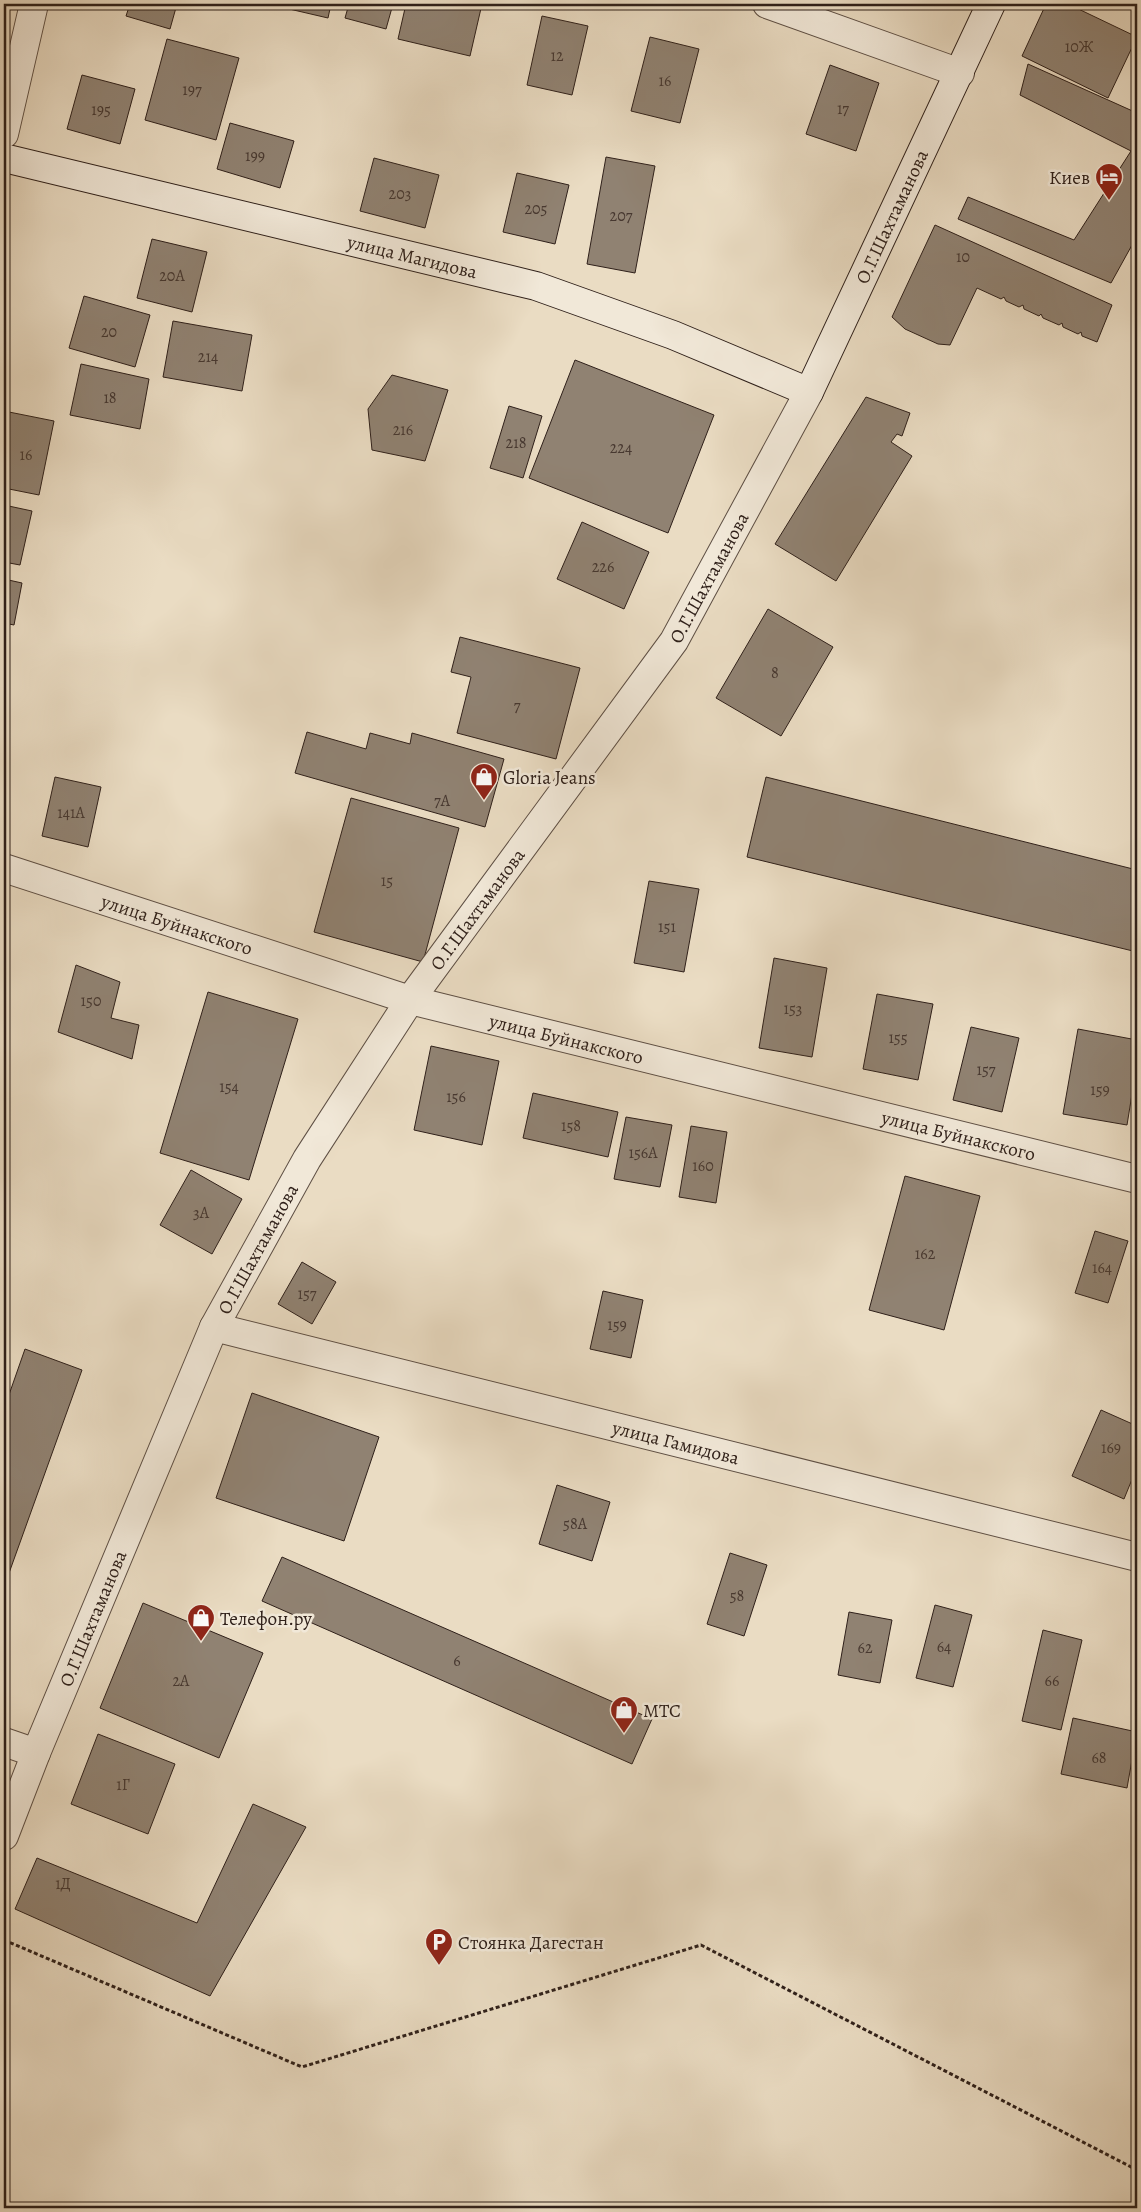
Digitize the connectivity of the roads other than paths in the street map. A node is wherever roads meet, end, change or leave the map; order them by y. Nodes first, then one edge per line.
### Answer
1 (34, 4) edge
2 (768, 4) edge
3 (991, 4) edge
4 (960, 73) junction
5 (4, 134) edge
6 (4, 158) edge
7 (809, 392) junction
8 (4, 868) edge
9 (410, 1000) junction
10 (1137, 1179) edge
11 (214, 1328) junction
12 (1137, 1557) edge
13 (4, 1742) edge
14 (36, 1753) junction
15 (4, 1836) edge

1 - 5 street
2 - 4 street
3 - 4 street, О.Г.Шахтаманова
4 - 7 street, О.Г.Шахтаманова
6 - 7 street, улица Магидова
7 - 9 street, О.Г.Шахтаманова
8 - 9 street, улица Буйнакского
9 - 10 street, улица Буйнакского
9 - 11 street, О.Г.Шахтаманова
11 - 12 street, улица Гамидова
11 - 14 street, О.Г.Шахтаманова
13 - 14 street
14 - 15 street, О.Г.Шахтаманова

